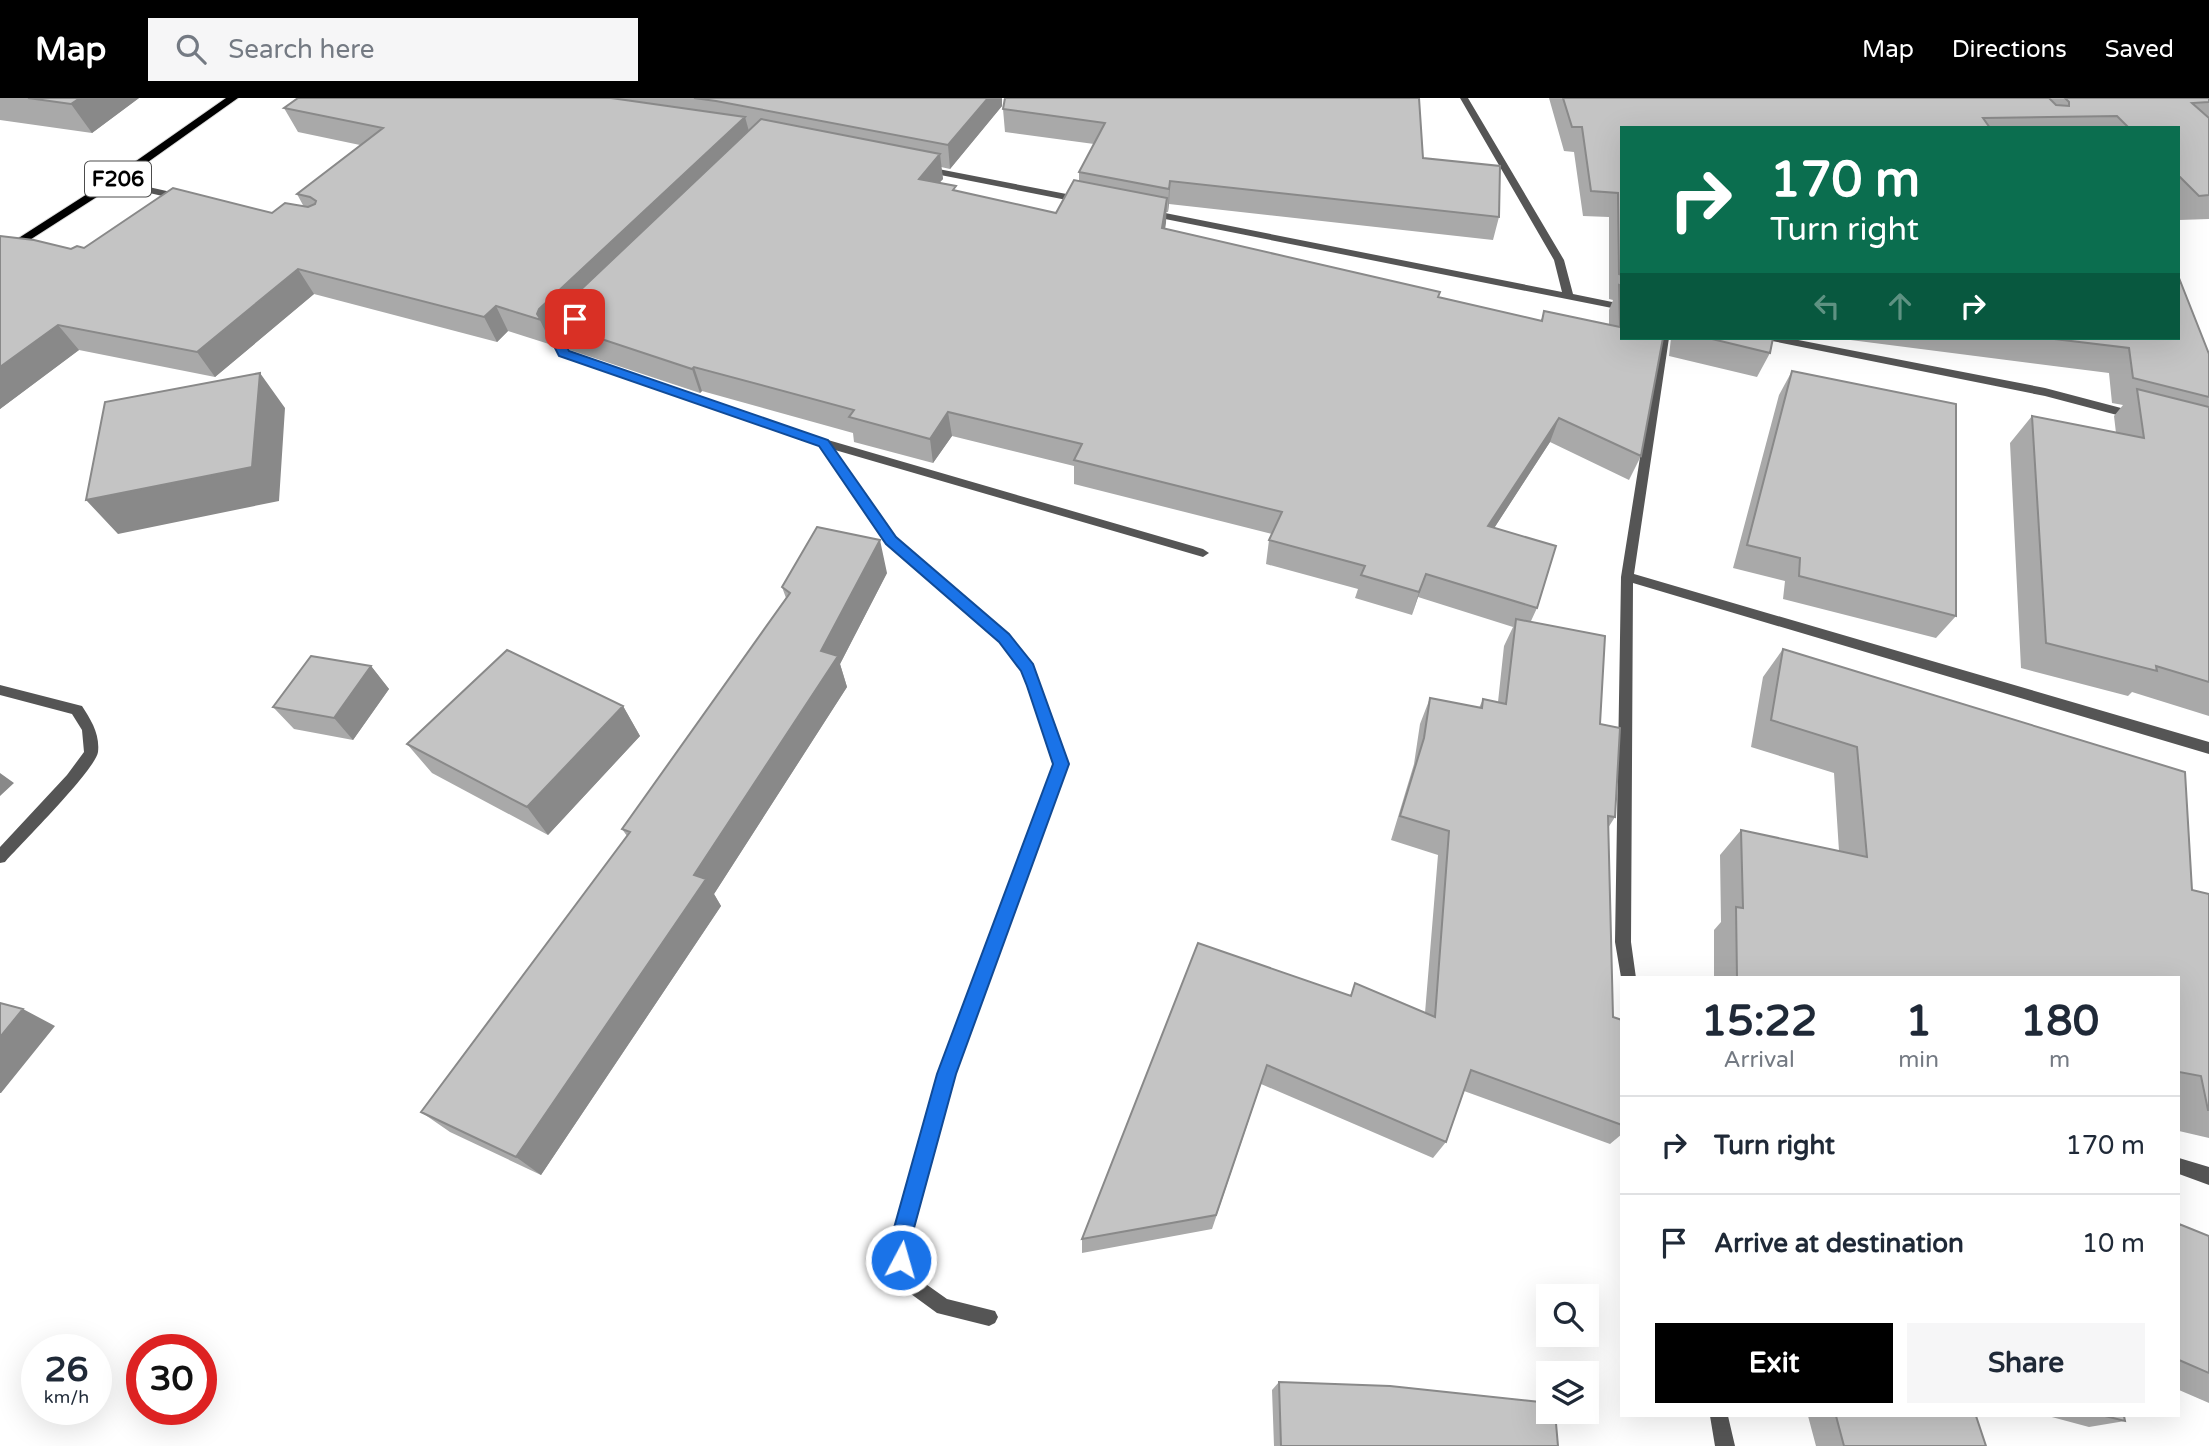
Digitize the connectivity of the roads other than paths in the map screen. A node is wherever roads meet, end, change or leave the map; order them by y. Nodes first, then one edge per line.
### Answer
1 (233, 98) edge
2 (1464, 98) edge
3 (914, 167) edge
4 (113, 182) junction
5 (192, 199) edge
6 (1091, 202) edge
7 (1145, 212) edge
8 (0, 255) edge
9 (1568, 294) junction
10 (1620, 307) edge
11 (584, 310) edge
12 (1664, 340) edge
13 (1782, 340) edge
14 (2146, 418) edge
15 (824, 443) junction
16 (1203, 552) dead end
17 (1628, 578) junction
18 (0, 690) edge
19 (2209, 748) edge
20 (0, 857) edge
21 (1628, 976) edge
22 (2180, 1166) edge
23 (2209, 1177) edge
24 (989, 1317) dead end
25 (1719, 1417) edge
26 (1725, 1446) edge

1 - 4 main road, F206
2 - 9 street
3 - 6 street
4 - 5 street
4 - 8 main road, F206
7 - 9 street
9 - 10 street
11 - 15 street
12 - 17 street
13 - 14 street
15 - 16 street
15 - 24 street
17 - 19 street
17 - 21 street
18 - 20 street
22 - 23 street
25 - 26 street

